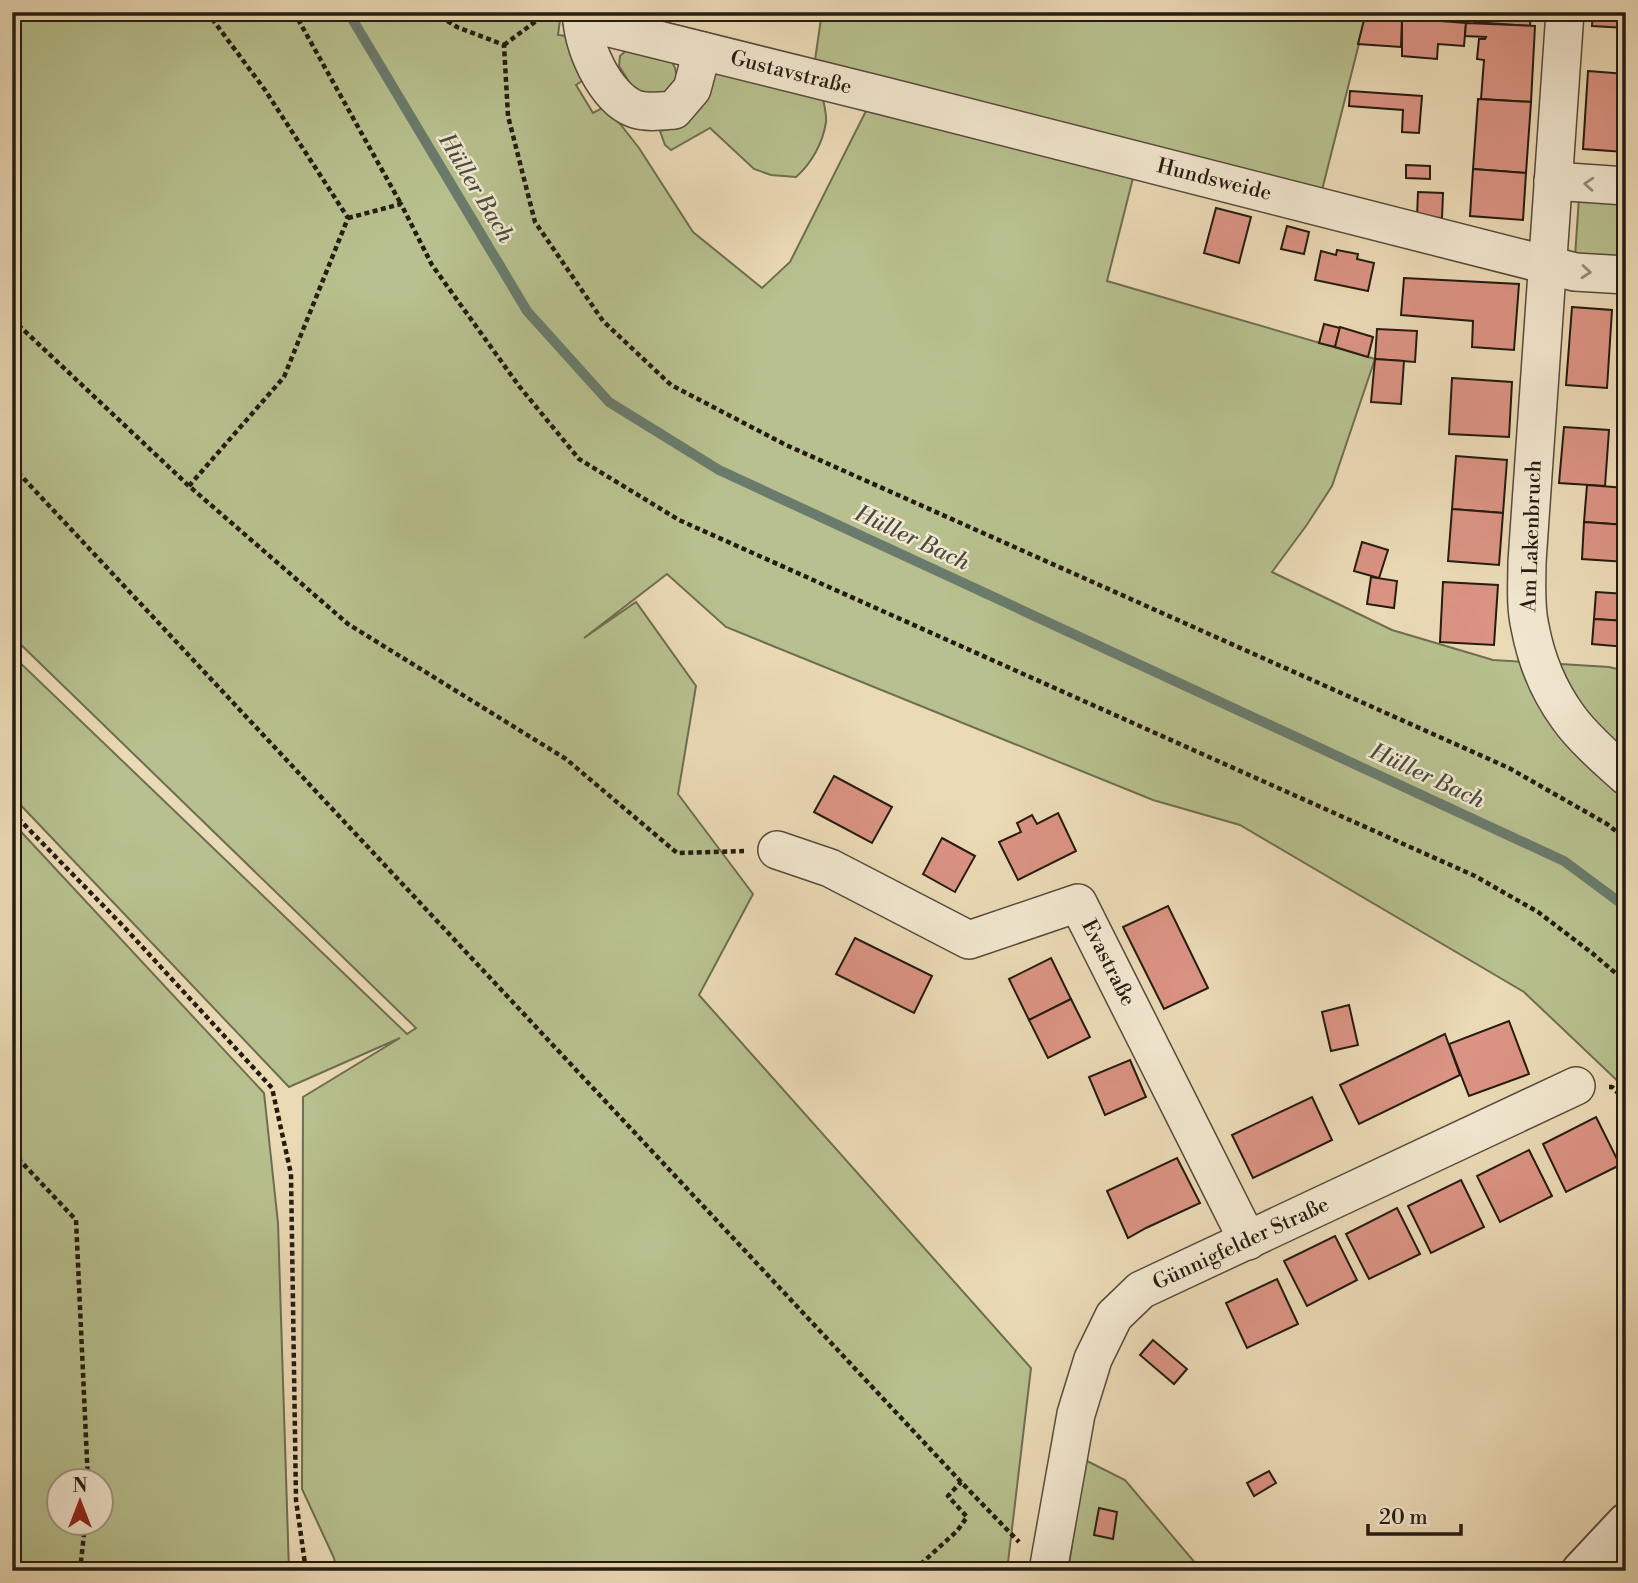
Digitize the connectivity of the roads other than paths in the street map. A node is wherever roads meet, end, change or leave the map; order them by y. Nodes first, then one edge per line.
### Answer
1 (1564, 12) edge
2 (570, 15) edge
3 (702, 51) junction
4 (880, 95) joint
5 (1553, 181) junction
6 (1626, 186) edge
7 (1547, 264) junction
8 (1626, 275) edge
9 (1626, 775) edge
10 (777, 850) road end
11 (1576, 1086) dead end
12 (1248, 1241) junction
13 (1626, 1523) edge
14 (1048, 1571) edge
15 (1581, 1571) edge

1 - 5 street, Am Lakenbruch
2 - 3 street, Gustavstraße
2 - 3 street, Gustavstraße
3 - 4 street, Gustavstraße
4 - 7 street, Hundsweide
6 -> 5 street
5 - 7 street, Am Lakenbruch
7 -> 8 street
7 - 9 street, Am Lakenbruch
10 - 12 street, Evastraße
11 - 12 street, Günnigfelder Straße
12 - 14 street, Günnigfelder Straße
13 - 15 street

